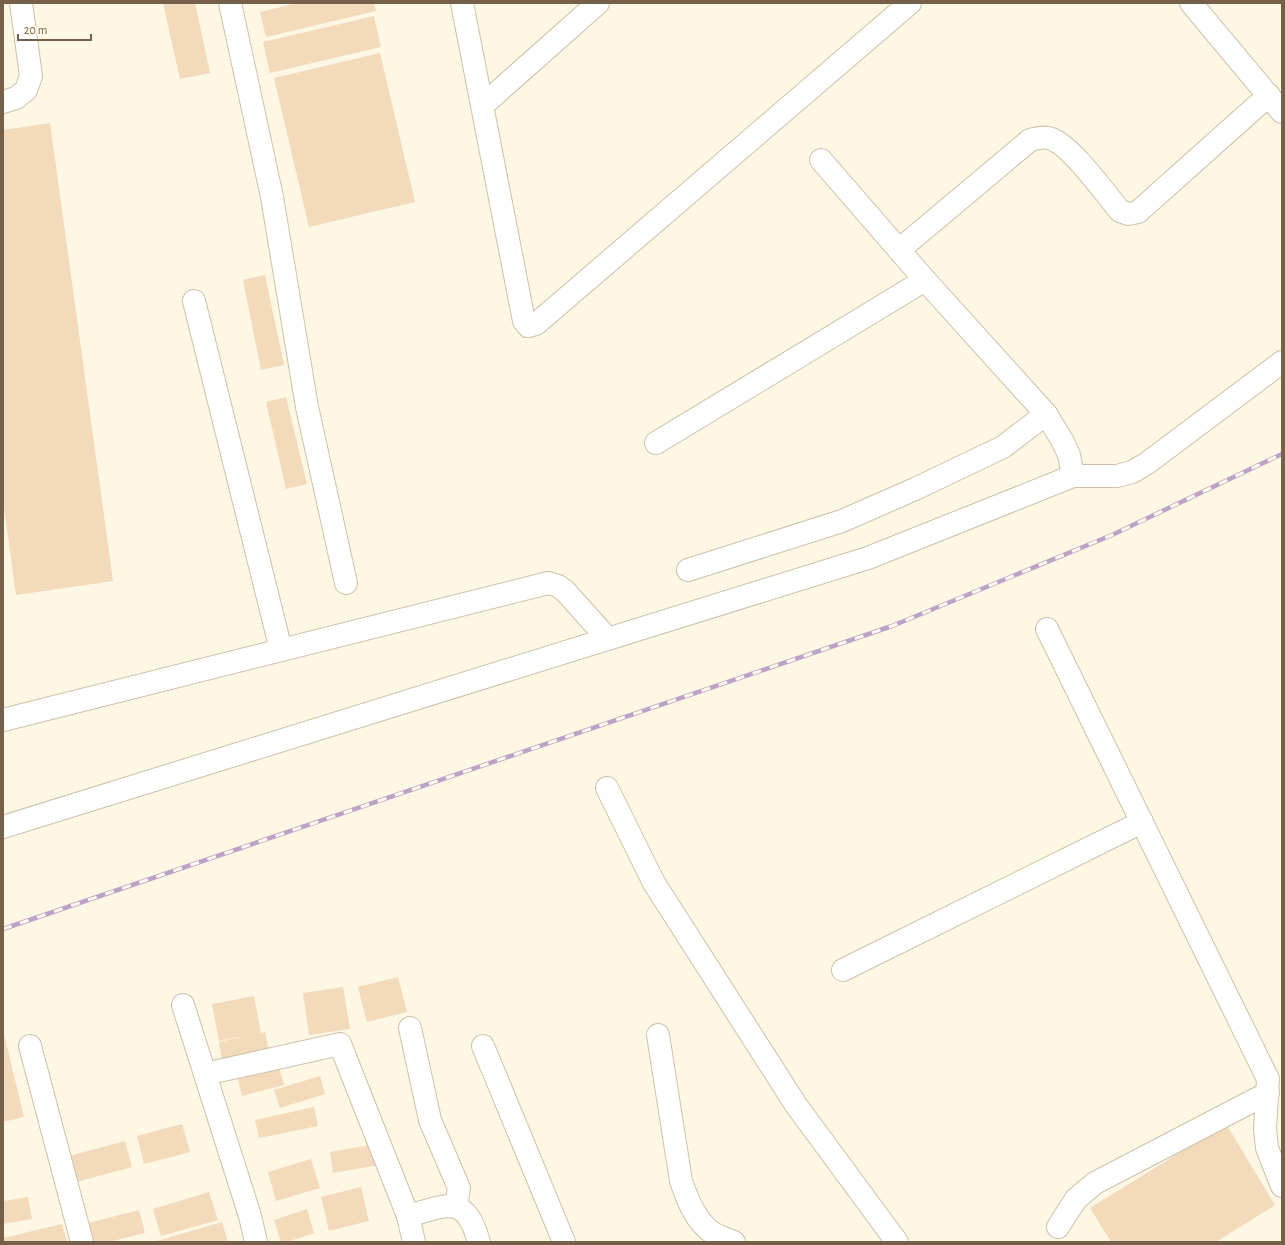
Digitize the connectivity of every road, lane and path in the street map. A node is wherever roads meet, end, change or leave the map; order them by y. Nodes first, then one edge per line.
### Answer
1 (21, 3) edge
2 (230, 3) edge
3 (462, 3) edge
4 (598, 3) edge
5 (910, 3) edge
6 (1191, 3) edge
7 (1269, 95) junction
8 (3, 102) edge
9 (482, 106) junction
10 (1282, 112) edge
11 (821, 160) dead end
12 (899, 250) junction
13 (925, 280) junction
14 (194, 301) dead end
15 (1282, 362) edge
16 (1046, 414) junction
17 (656, 442) dead end
18 (1073, 476) junction
19 (688, 570) dead end
20 (346, 583) dead end
21 (1047, 629) dead end
22 (608, 639) junction
23 (281, 650) junction
24 (3, 720) edge
25 (607, 788) dead end
26 (1142, 822) junction
27 (3, 827) edge
28 (843, 970) dead end
29 (183, 1005) dead end
30 (410, 1028) dead end
31 (658, 1035) dead end
32 (30, 1046) dead end
33 (483, 1046) dead end
34 (205, 1074) junction
35 (1268, 1093) junction
36 (1282, 1186) edge
37 (456, 1207) junction
38 (408, 1216) junction
39 (1058, 1227) dead end
40 (82, 1242) edge
41 (256, 1242) edge
42 (414, 1242) edge
43 (479, 1242) edge
44 (564, 1242) edge
45 (734, 1242) edge
46 (898, 1242) edge

1 - 8 street
2 - 20 street
3 - 9 street
4 - 9 street
5 - 9 street
6 - 7 street
7 - 10 street
7 - 12 street
11 - 12 street
12 - 13 street
13 - 16 street
13 - 17 street
14 - 23 street
15 - 18 street
16 - 18 street
16 - 19 street
18 - 22 street
21 - 26 street
22 - 23 street
22 - 27 street
23 - 24 street
25 - 46 street
26 - 28 street
26 - 35 street
29 - 34 street
30 - 37 street
31 - 45 street
32 - 40 street
33 - 44 street
34 - 38 street
34 - 41 street
35 - 36 street
35 - 39 street
37 - 38 street
37 - 43 street
38 - 42 street

